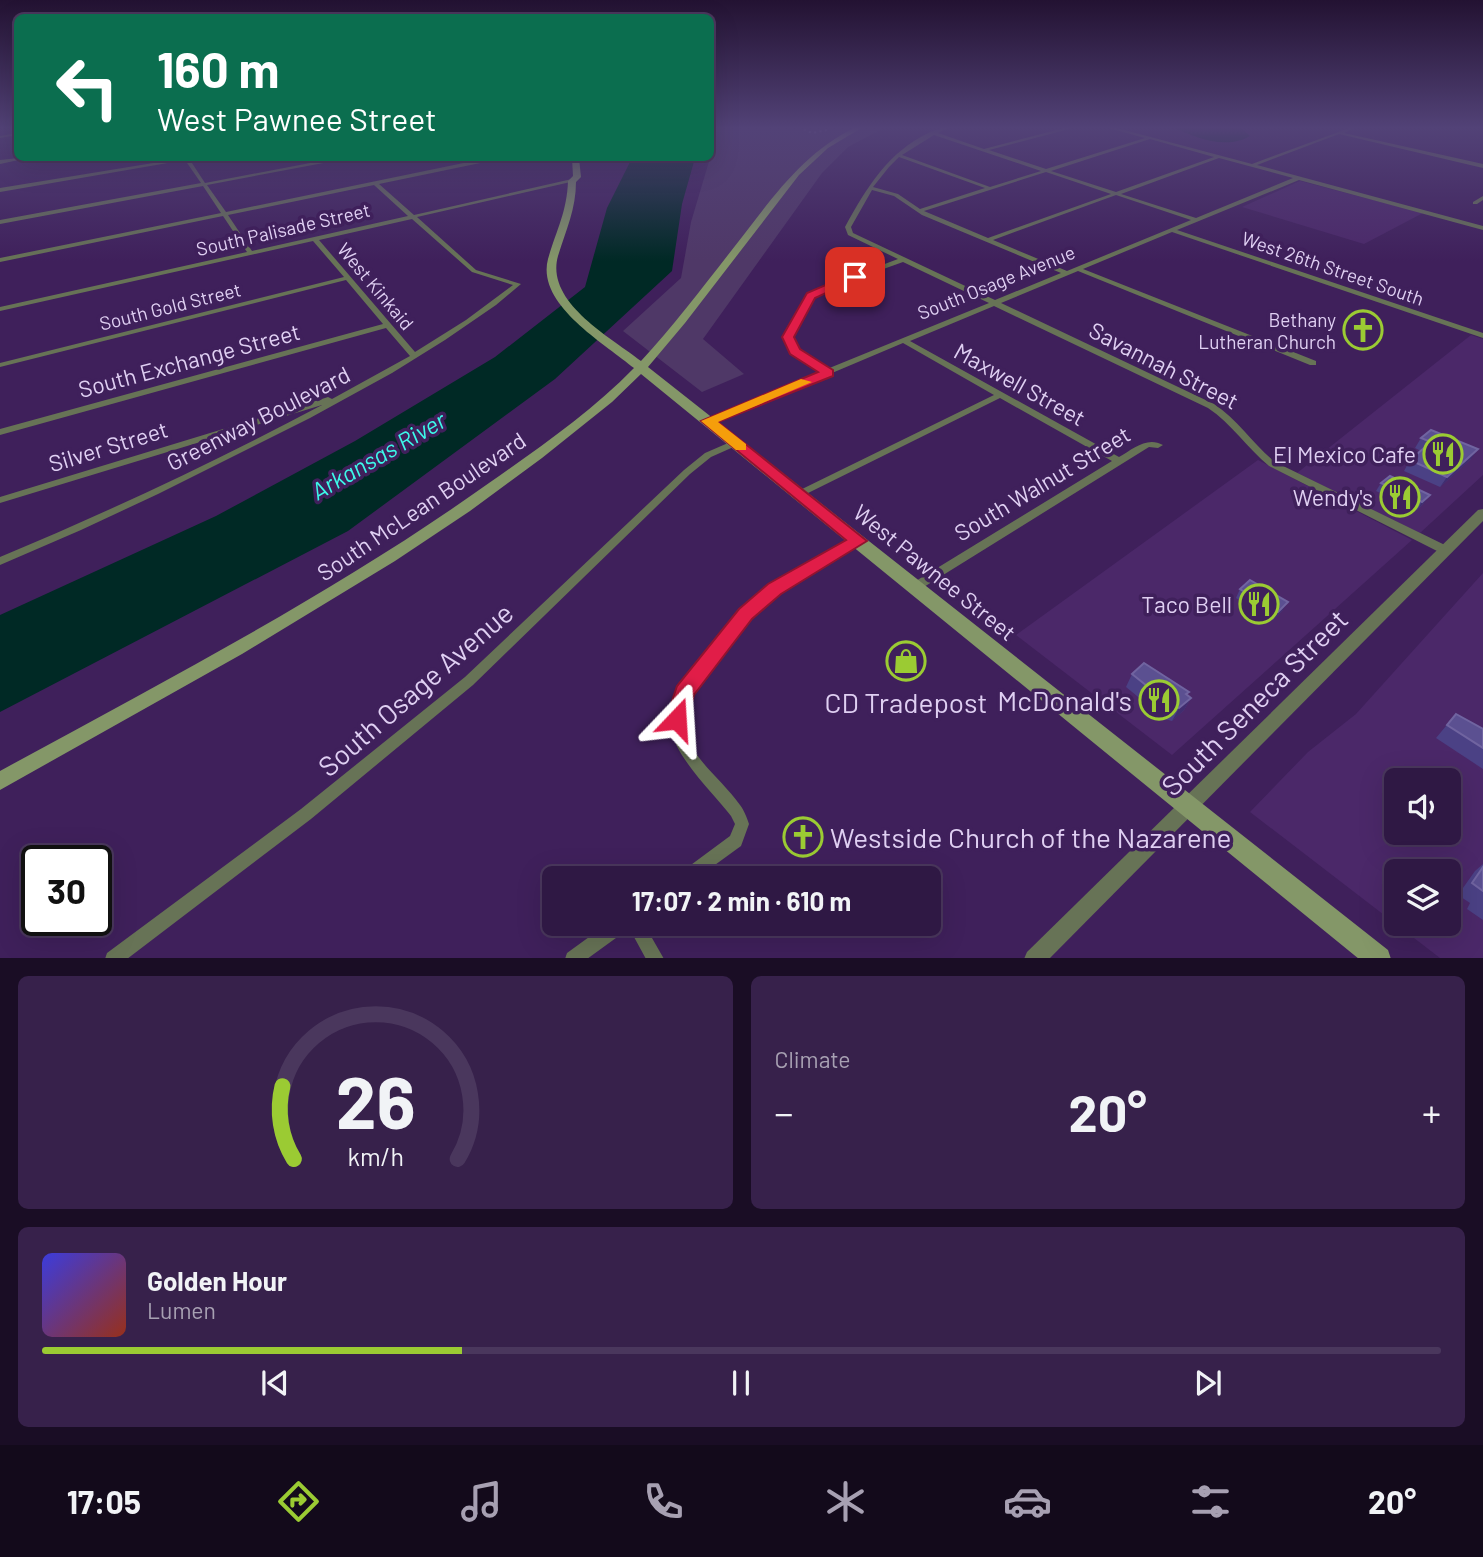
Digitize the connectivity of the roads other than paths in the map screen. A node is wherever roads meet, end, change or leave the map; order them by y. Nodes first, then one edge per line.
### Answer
1 (107, 172) edge
2 (196, 172) edge
3 (272, 172) edge
4 (433, 172) edge
5 (569, 172) edge
6 (577, 172) edge
7 (800, 172) edge
8 (881, 172) edge
9 (944, 172) edge
10 (1044, 172) edge
11 (1048, 172) edge
12 (1177, 172) edge
13 (1276, 172) edge
14 (1298, 178) junction
15 (572, 181) junction
16 (204, 184) junction
17 (376, 184) junction
18 (869, 188) junction
19 (990, 188) junction
20 (0, 190) edge
21 (1116, 194) junction
22 (1483, 198) edge
23 (1475, 203) dead end
24 (919, 211) junction
25 (224, 214) junction
26 (411, 216) junction
27 (1196, 220) junction
28 (0, 222) edge
29 (1483, 228) edge
30 (1172, 230) junction
31 (314, 238) junction
32 (988, 240) junction
33 (250, 252) junction
34 (0, 260) edge
35 (902, 260) junction
36 (1078, 269) junction
37 (1067, 273) junction
38 (348, 278) junction
39 (995, 304) junction
40 (0, 309) edge
41 (388, 326) junction
42 (1483, 336) edge
43 (903, 340) junction
44 (414, 356) junction
45 (1313, 363) dead end
46 (0, 365) edge
47 (640, 366) junction
48 (828, 373) junction
49 (348, 394) junction
50 (1000, 395) junction
51 (708, 421) junction
52 (0, 432) edge
53 (736, 443) junction
54 (1158, 445) dead end
55 (1119, 461) junction
56 (799, 494) junction
57 (0, 500) edge
58 (1483, 513) edge
59 (858, 541) junction
60 (1445, 551) junction
61 (0, 561) edge
62 (915, 587) junction
63 (0, 781) edge
64 (1186, 806) junction
65 (702, 866) edge
66 (604, 936) edge
67 (642, 936) edge
68 (113, 958) edge
69 (573, 958) edge
70 (656, 958) edge
71 (1034, 958) edge
72 (1379, 958) edge

1 - 20 street
2 - 16 street
3 - 16 street
4 - 17 street
5 - 15 main road, West Pawnee Street
6 - 15 main road, West Pawnee Street
7 - 47 main road, South McLean Boulevard
8 - 18 street
9 - 19 street
10 - 19 street
11 - 21 street
12 - 21 street
13 - 14 street
14 - 27 street, South Osage Avenue
14 - 29 street
15 - 26 street, South Palisade Street
15 - 47 main road, West Pawnee Street
16 - 25 street
16 - 28 street
17 - 25 street
17 - 26 street
18 - 24 street
18 - 35 street, Savannah Street
19 - 24 street
21 - 27 street
21 - 32 street
22 - 23 street
24 - 32 street
25 - 33 street
25 - 34 street
26 - 31 street, South Palisade Street
26 - 44 street, Greenway Boulevard
27 - 30 street, South Osage Avenue
30 - 36 street, South Osage Avenue
30 - 42 street, West 26th Street South
31 - 33 street, South Palisade Street
31 - 38 street, West Kinkaid
32 - 37 street
33 - 40 street, South Palisade Street
35 - 39 street, Savannah Street
35 - 48 street
36 - 37 street, South Osage Avenue
36 - 45 street
37 - 39 street, South Osage Avenue
38 - 41 street, West Kinkaid
38 - 46 street, South Gold Street
39 - 43 street, South Osage Avenue
39 - 60 street, Savannah Street
41 - 44 street, West Kinkaid
41 - 52 street, South Exchange Street
43 - 48 street, South Osage Avenue
43 - 50 street, Maxwell Street
44 - 49 street, Greenway Boulevard
47 - 51 main road, West Pawnee Street
47 - 63 main road, South McLean Boulevard
48 - 51 street, South Osage Avenue
49 - 57 street, Silver Street
49 - 61 street, Greenway Boulevard
50 - 55 street, Maxwell Street
50 - 56 street
51 - 53 main road, West Pawnee Street
53 - 56 main road, West Pawnee Street
53 - 68 street, South Osage Avenue
54 - 55 street, South Walnut Street
55 - 62 street, South Walnut Street
56 - 59 main road, West Pawnee Street
58 - 60 street, South Seneca Street
59 - 62 main road, West Pawnee Street
59 - 65 street
60 - 64 street, South Seneca Street
62 - 64 main road, West Pawnee Street
64 - 71 street, South Seneca Street
64 - 72 main road, West Pawnee Street
66 - 69 street
67 - 70 street

